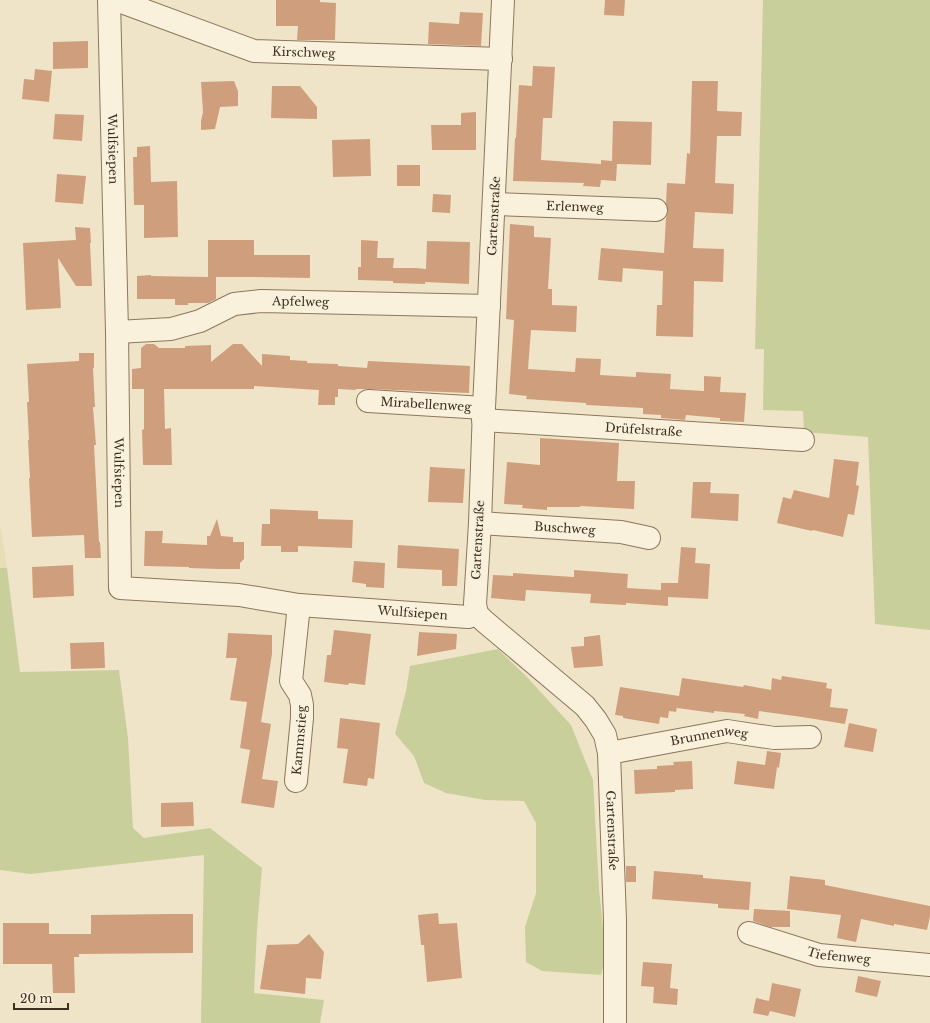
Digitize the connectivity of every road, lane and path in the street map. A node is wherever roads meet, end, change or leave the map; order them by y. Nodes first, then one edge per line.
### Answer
1 (109, 0) edge
2 (116, 0) edge
3 (503, 0) edge
4 (501, 59) junction
5 (494, 204) junction
6 (656, 210) dead end
7 (489, 306) junction
8 (117, 332) junction
9 (368, 401) dead end
10 (484, 414) junction
11 (803, 440) dead end
12 (480, 523) junction
13 (649, 538) dead end
14 (299, 605) junction
15 (477, 614) junction
16 (810, 737) dead end
17 (609, 753) junction
18 (296, 781) dead end
19 (750, 933) dead end
20 (930, 965) edge
21 (615, 1023) edge

1 - 8 street, Wulfsiepen
2 - 4 street, Kirschweg
3 - 4 street, Gartenstraße
4 - 5 street, Gartenstraße
5 - 6 street, Erlenweg
5 - 7 street, Gartenstraße
7 - 8 street, Apfelweg
7 - 10 street, Gartenstraße
8 - 14 street, Wulfsiepen
9 - 10 street, Mirabellenweg
10 - 11 street, Drüfelstraße
10 - 12 street, Gartenstraße
12 - 13 street, Buschweg
12 - 15 street, Gartenstraße
14 - 15 street, Wulfsiepen
14 - 18 street, Kammstieg
15 - 17 street, Gartenstraße
16 - 17 street, Brunnenweg
17 - 21 street, Gartenstraße
19 - 20 street, Tiefenweg

